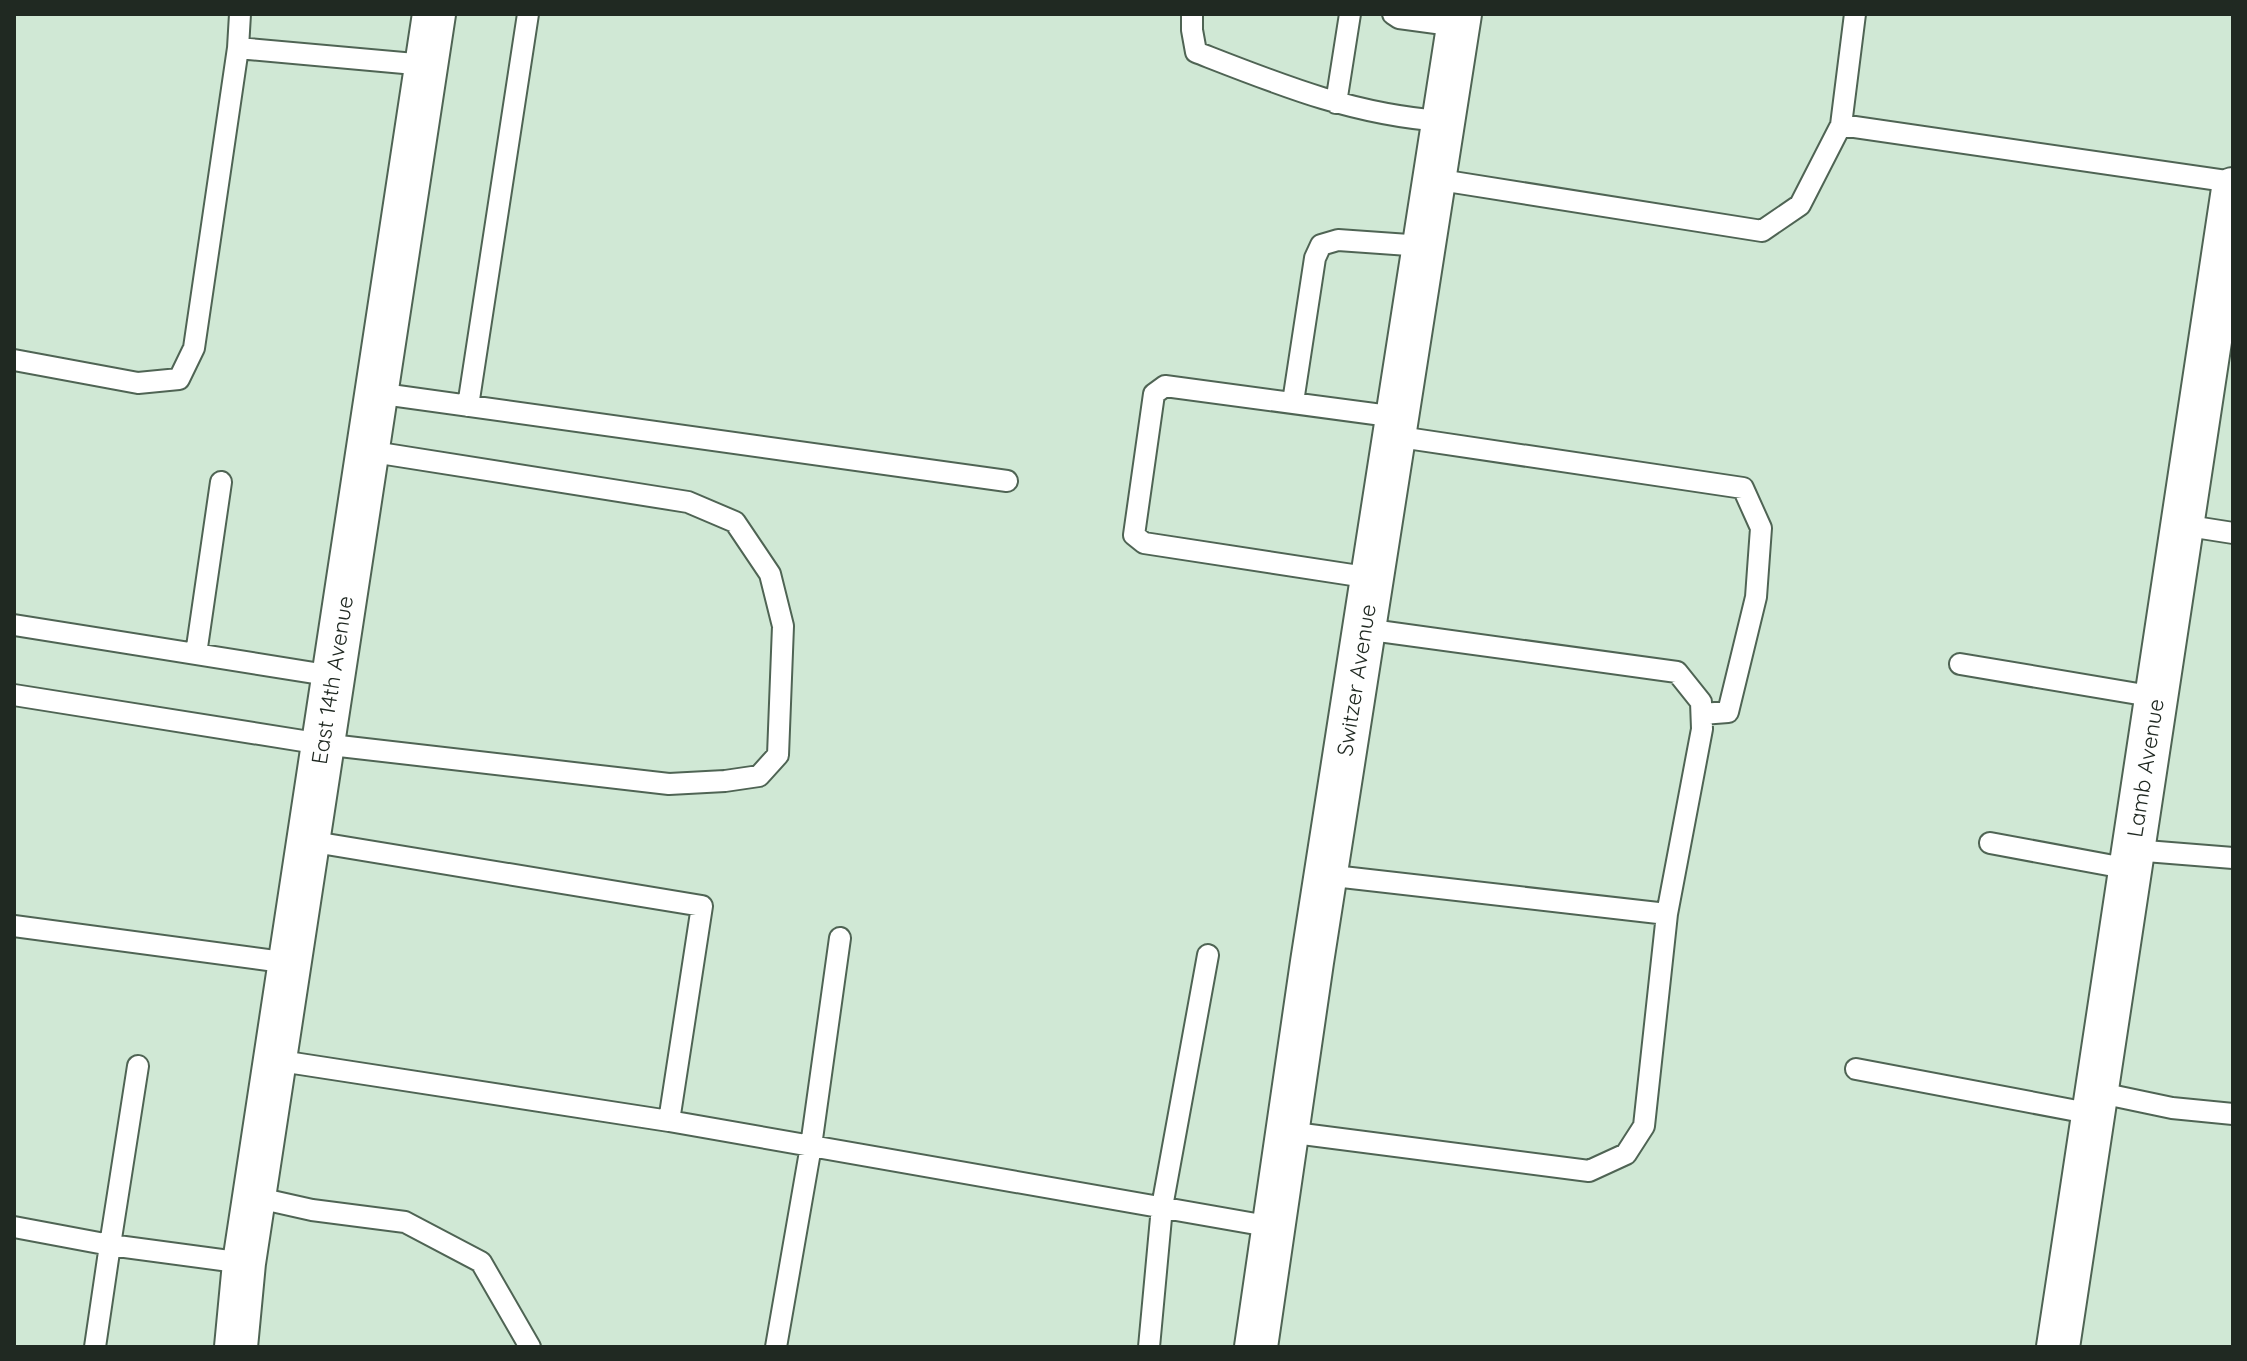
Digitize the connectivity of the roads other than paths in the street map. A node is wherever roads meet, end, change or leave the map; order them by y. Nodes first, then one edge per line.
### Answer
1 (240, 14) edge
2 (434, 14) edge
3 (528, 14) edge
4 (1192, 14) edge
5 (1350, 14) edge
6 (1393, 14) edge
7 (1855, 14) edge
8 (1459, 20) edge
9 (238, 48) junction
10 (426, 65) junction
11 (1336, 103) junction
12 (1443, 121) junction
13 (1841, 125) junction
14 (1434, 179) junction
15 (2233, 182) edge
16 (2233, 189) edge
17 (1423, 246) junction
18 (14, 360) edge
19 (376, 393) junction
20 (1293, 402) junction
21 (468, 406) junction
22 (1395, 427) junction
23 (367, 451) junction
24 (1007, 481) dead end
25 (221, 482) dead end
26 (2182, 525) junction
27 (2233, 533) edge
28 (1372, 578) junction
29 (14, 625) edge
30 (1364, 629) junction
31 (196, 654) junction
32 (1960, 664) dead end
33 (333, 676) junction
34 (14, 695) edge
35 (2156, 697) junction
36 (1702, 714) junction
37 (322, 744) junction
38 (308, 841) junction
39 (1990, 843) dead end
40 (2233, 858) edge
41 (2132, 860) junction
42 (1325, 875) junction
43 (1667, 914) junction
44 (14, 926) edge
45 (840, 938) dead end
46 (1208, 955) dead end
47 (290, 963) junction
48 (274, 1060) junction
49 (138, 1066) dead end
50 (1856, 1069) dead end
51 (2094, 1103) junction
52 (2233, 1114) edge
53 (669, 1121) junction
54 (1287, 1132) junction
55 (811, 1146) junction
56 (254, 1197) junction
57 (1162, 1207) junction
58 (14, 1227) edge
59 (1273, 1227) junction
60 (110, 1245) junction
61 (244, 1263) junction
62 (95, 1347) edge
63 (236, 1347) edge
64 (530, 1347) edge
65 (776, 1347) edge
66 (1149, 1347) edge
67 (1256, 1347) edge
68 (2058, 1347) edge

1 - 9 lane
2 - 10 street, East 14th Avenue
3 - 21 lane
4 - 11 lane
5 - 11 lane
6 - 8 lane
7 - 13 lane
8 - 12 street, Switzer Avenue
9 - 10 lane
9 - 18 lane
10 - 19 street, East 14th Avenue
11 - 12 lane
12 - 14 street, Switzer Avenue
13 - 14 lane
13 - 15 lane
14 - 17 street, Switzer Avenue
16 - 26 street, Lamb Avenue
17 - 20 lane
17 - 22 street, Switzer Avenue
19 - 21 lane
19 - 23 street, East 14th Avenue
20 - 22 lane
20 - 28 lane
21 - 24 lane
22 - 28 street, Switzer Avenue
22 - 36 lane
23 - 33 street, East 14th Avenue
23 - 37 lane
25 - 31 lane
26 - 27 lane
26 - 35 street, Lamb Avenue
28 - 30 street, Switzer Avenue
29 - 31 lane
30 - 36 lane
30 - 42 street, Switzer Avenue
31 - 33 lane
32 - 35 lane
33 - 37 street, East 14th Avenue
34 - 37 lane
35 - 41 street, Lamb Avenue
36 - 43 lane
37 - 38 street, East 14th Avenue
38 - 47 street, East 14th Avenue
38 - 53 lane
39 - 41 lane
40 - 41 lane
41 - 51 street, Lamb Avenue
42 - 43 lane
42 - 54 street, Switzer Avenue
43 - 54 lane
44 - 47 lane
45 - 55 lane
46 - 57 lane
47 - 48 street, East 14th Avenue
48 - 53 lane
48 - 56 street, East 14th Avenue
49 - 60 lane
50 - 51 lane
51 - 52 lane
51 - 68 street, Lamb Avenue
53 - 55 lane
54 - 59 street, Switzer Avenue
55 - 57 lane
55 - 65 lane
56 - 61 street, East 14th Avenue
56 - 64 lane
57 - 59 lane
57 - 66 lane
58 - 60 lane
59 - 67 street, Switzer Avenue
60 - 61 lane
60 - 62 lane
61 - 63 street, East 14th Avenue

